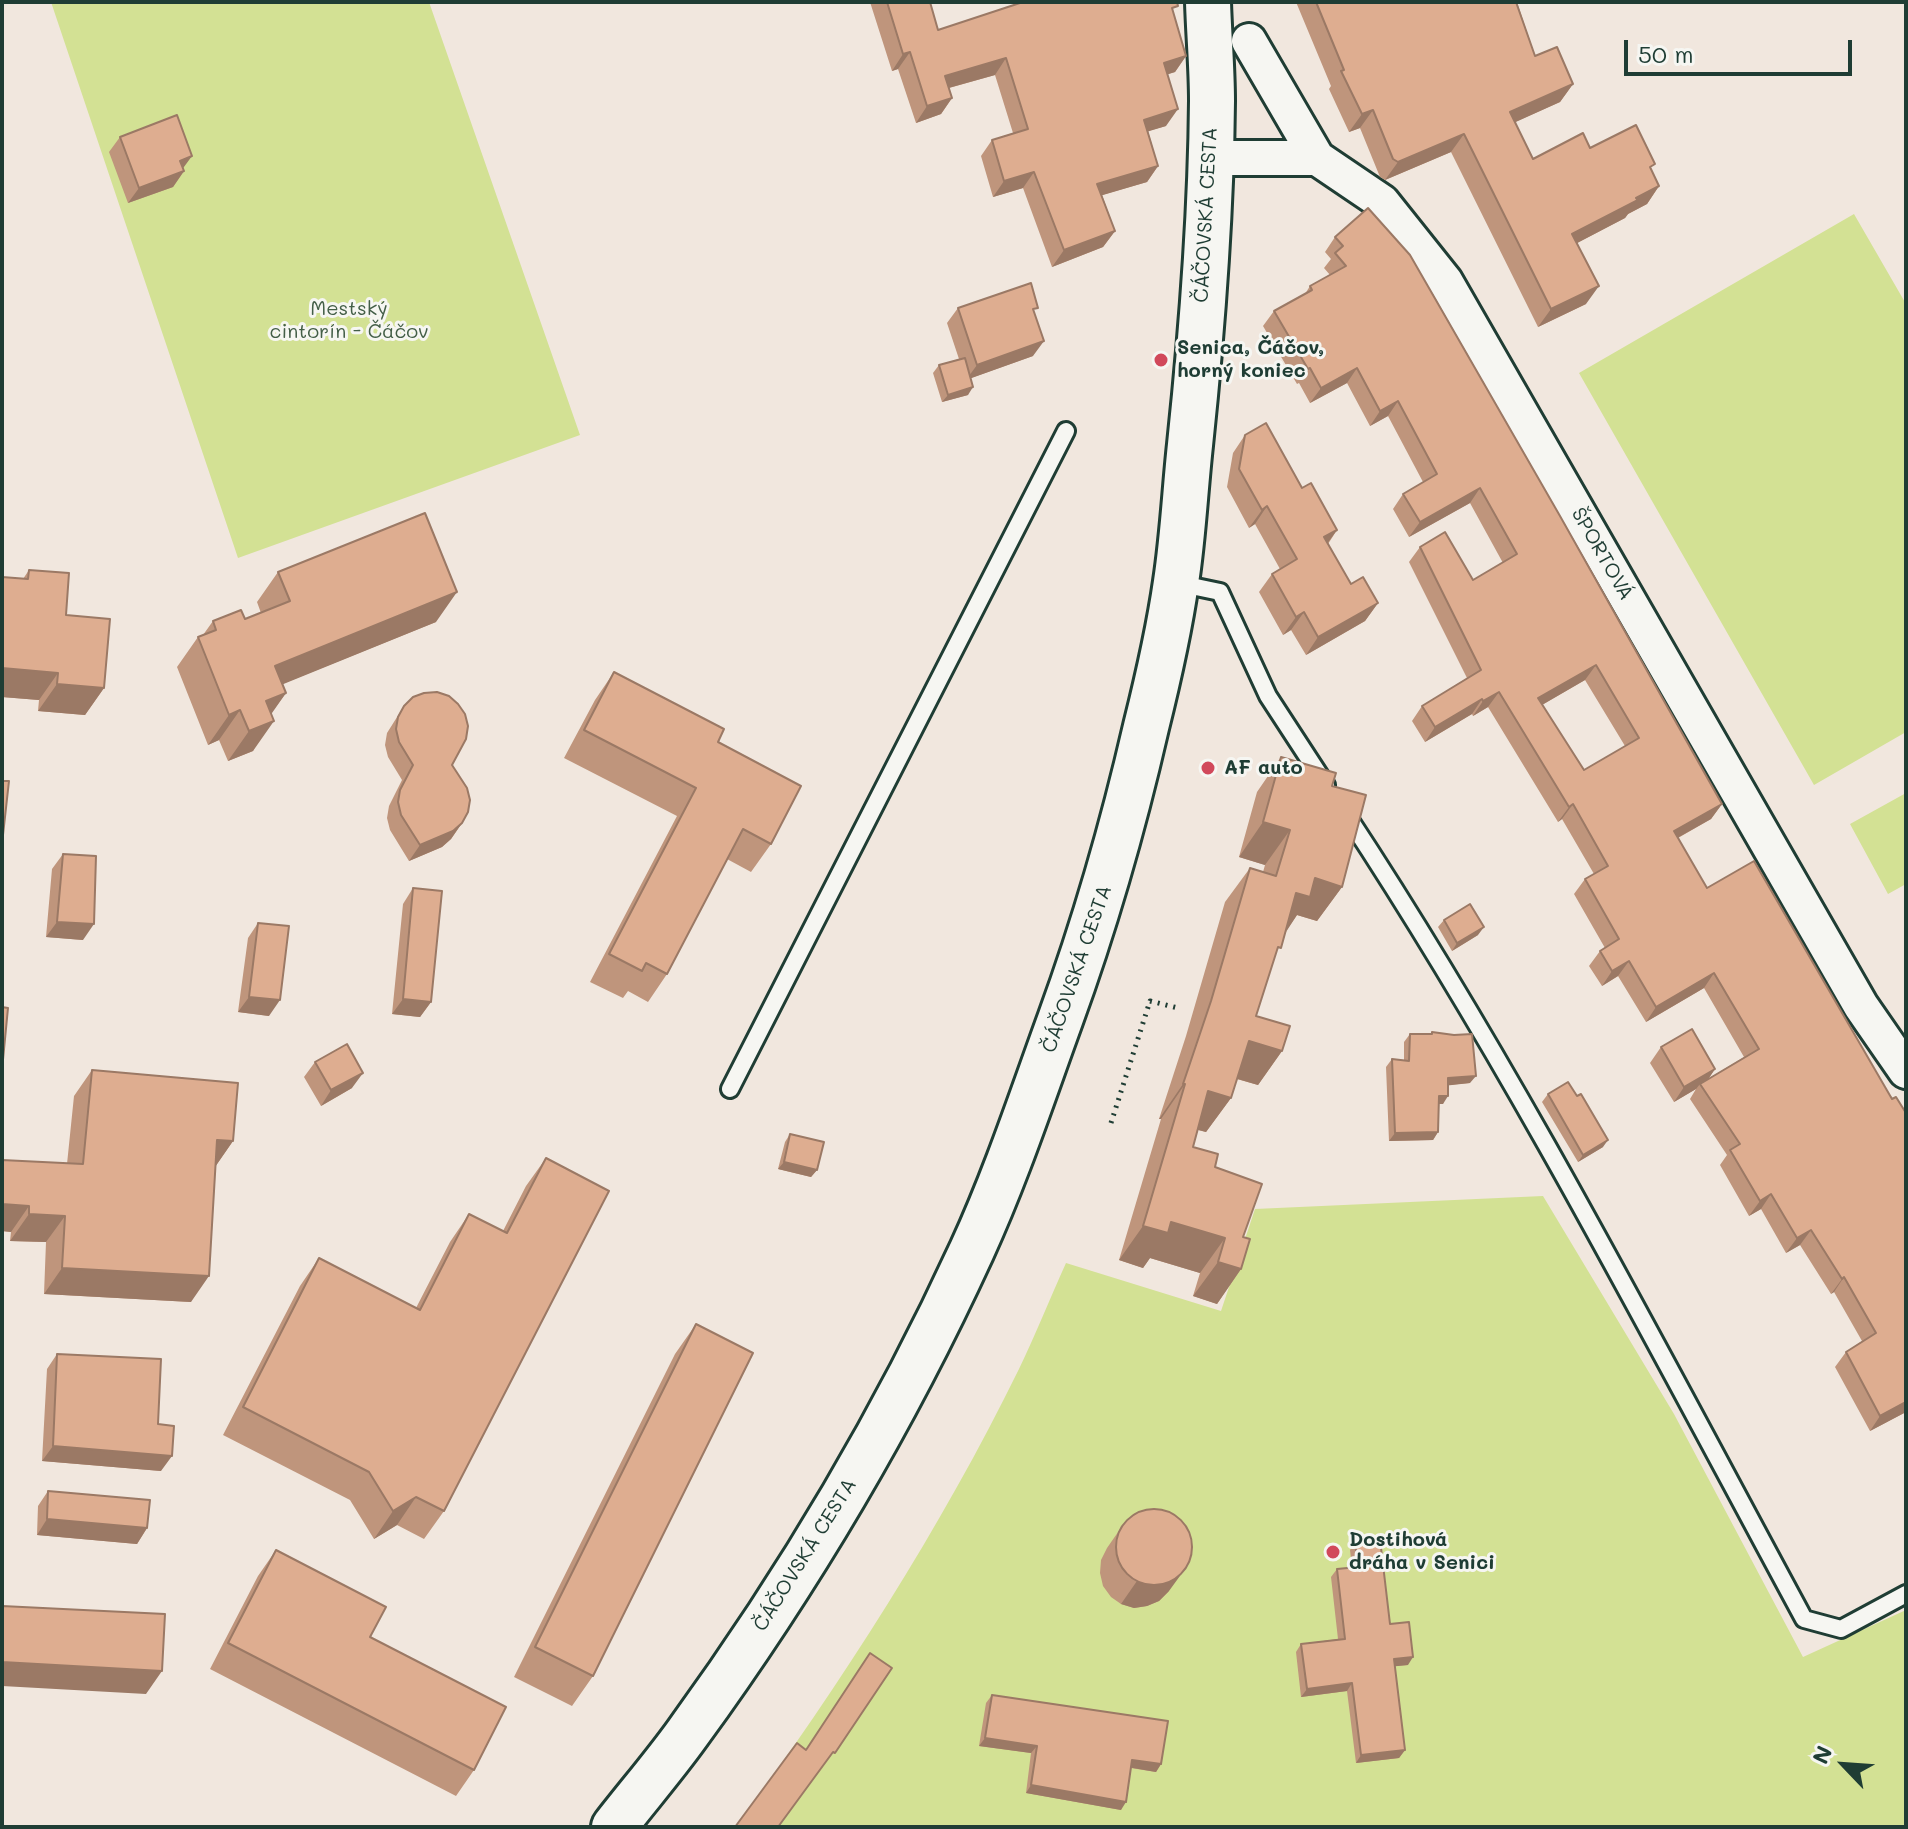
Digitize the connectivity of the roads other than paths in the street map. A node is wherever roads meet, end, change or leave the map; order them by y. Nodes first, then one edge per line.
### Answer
1 (1208, 2) edge
2 (1249, 41) dead end
3 (1211, 158) junction
4 (1317, 158) junction
5 (1066, 431) dead end
6 (1176, 583) junction
7 (1906, 1071) edge
8 (730, 1089) dead end
9 (1906, 1594) edge
10 (614, 1827) edge

1 - 3 main road, ČÁČOVSKÁ CESTA
2 - 4 street
3 - 4 street
3 - 6 main road, ČÁČOVSKÁ CESTA
4 - 7 street, ŠPORTOVÁ
5 - 8 lane
6 - 9 lane
6 - 10 main road, ČÁČOVSKÁ CESTA

